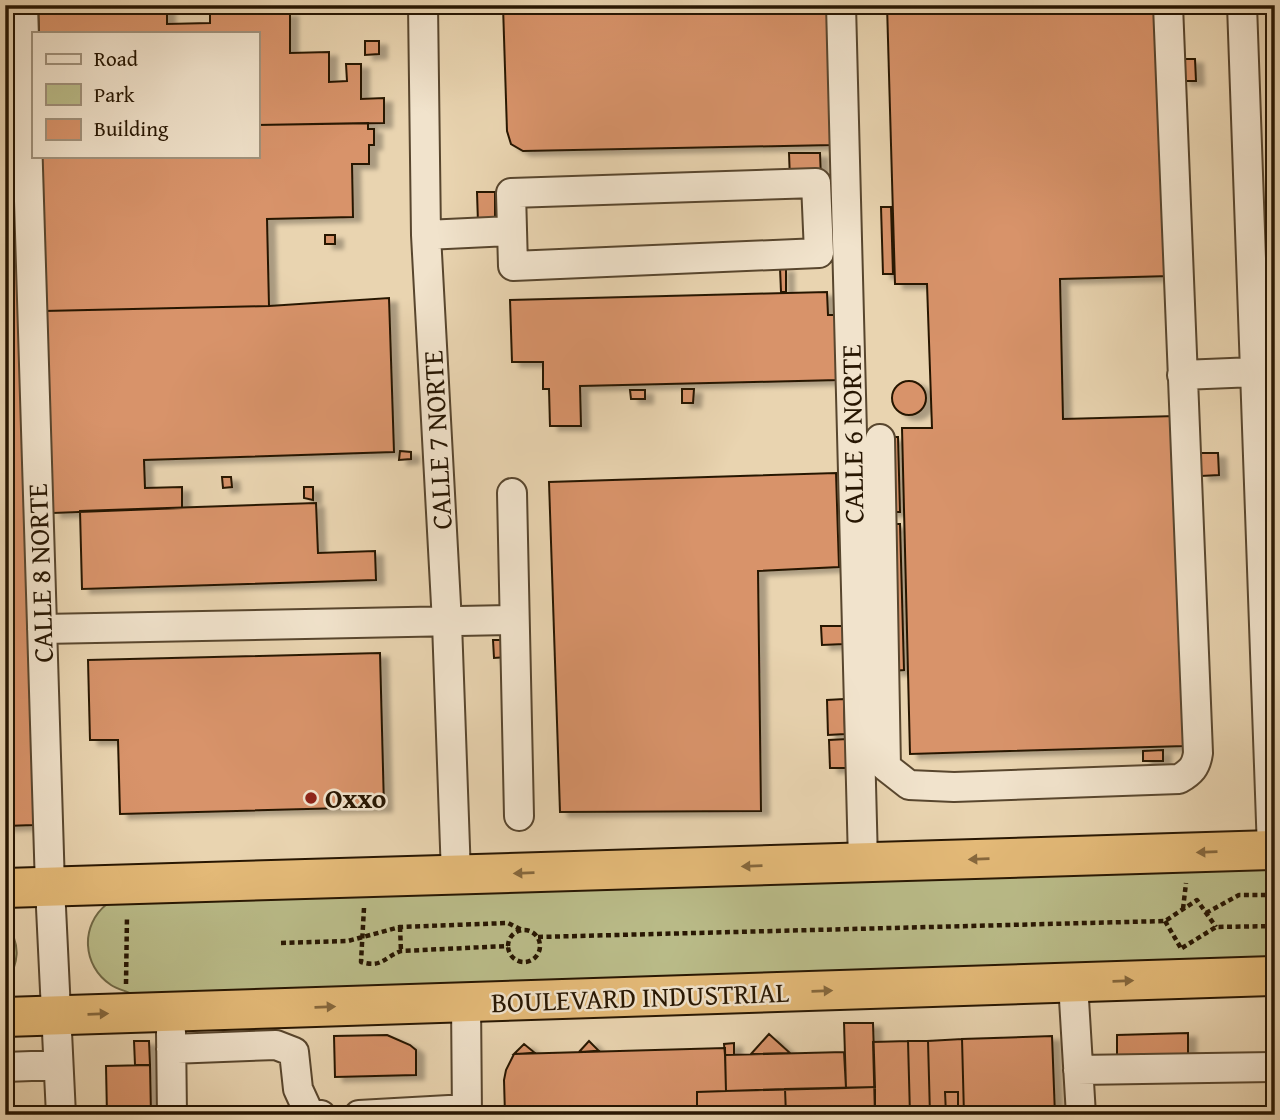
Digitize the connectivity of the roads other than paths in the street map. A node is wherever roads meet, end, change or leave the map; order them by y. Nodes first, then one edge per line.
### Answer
1 (23, 5) edge
2 (423, 5) edge
3 (841, 5) edge
4 (1168, 5) edge
5 (1242, 5) edge
6 (512, 231) junction
7 (426, 235) junction
8 (1255, 372) junction
9 (1182, 374) junction
10 (880, 439) dead end
11 (512, 492) dead end
12 (1267, 523) edge
13 (513, 620) junction
14 (447, 622) junction
15 (42, 629) junction
16 (519, 816) dead end
17 (1273, 850) edge
18 (863, 862) junction
19 (456, 875) junction
20 (50, 887) junction
21 (5, 888) edge
22 (1275, 976) edge
23 (1073, 983) junction
24 (466, 1002) junction
25 (57, 1016) junction
26 (5, 1017) edge
27 (171, 1031) junction
28 (58, 1065) junction
29 (1275, 1067) edge
30 (5, 1068) edge
31 (1079, 1070) junction
32 (467, 1112) edge
33 (61, 1115) edge
34 (172, 1115) edge
35 (320, 1115) edge
36 (359, 1115) edge
37 (1081, 1115) edge

1 - 15 street, CALLE 8 NORTE
2 - 7 street, CALLE 7 NORTE
3 - 18 street, CALLE 6 NORTE
4 - 9 street
5 - 8 street
6 - 6 street
6 - 7 street
7 - 14 street, CALLE 7 NORTE
8 - 9 street
8 - 12 street
9 - 10 street
11 - 13 street
12 - 17 street
13 - 14 street
13 - 16 street
14 - 15 street
14 - 19 street, CALLE 7 NORTE
15 - 20 street, CALLE 8 NORTE
17 -> 18 highway
18 -> 19 highway
19 - 20 highway
20 - 21 highway
20 - 25 street, CALLE 8 NORTE
23 -> 22 highway, BOULEVARD INDUSTRIAL
24 -> 23 highway, BOULEVARD INDUSTRIAL
23 - 31 street
27 -> 24 highway, BOULEVARD INDUSTRIAL
24 - 32 street
25 - 26 highway, BOULEVARD INDUSTRIAL
25 -> 27 highway, BOULEVARD INDUSTRIAL
25 - 28 street, CALLE 8 NORTE
27 - 34 street
27 - 35 street
28 - 30 street
28 - 33 street, CALLE 8 NORTE
29 - 31 street
31 - 37 street
32 - 36 street

